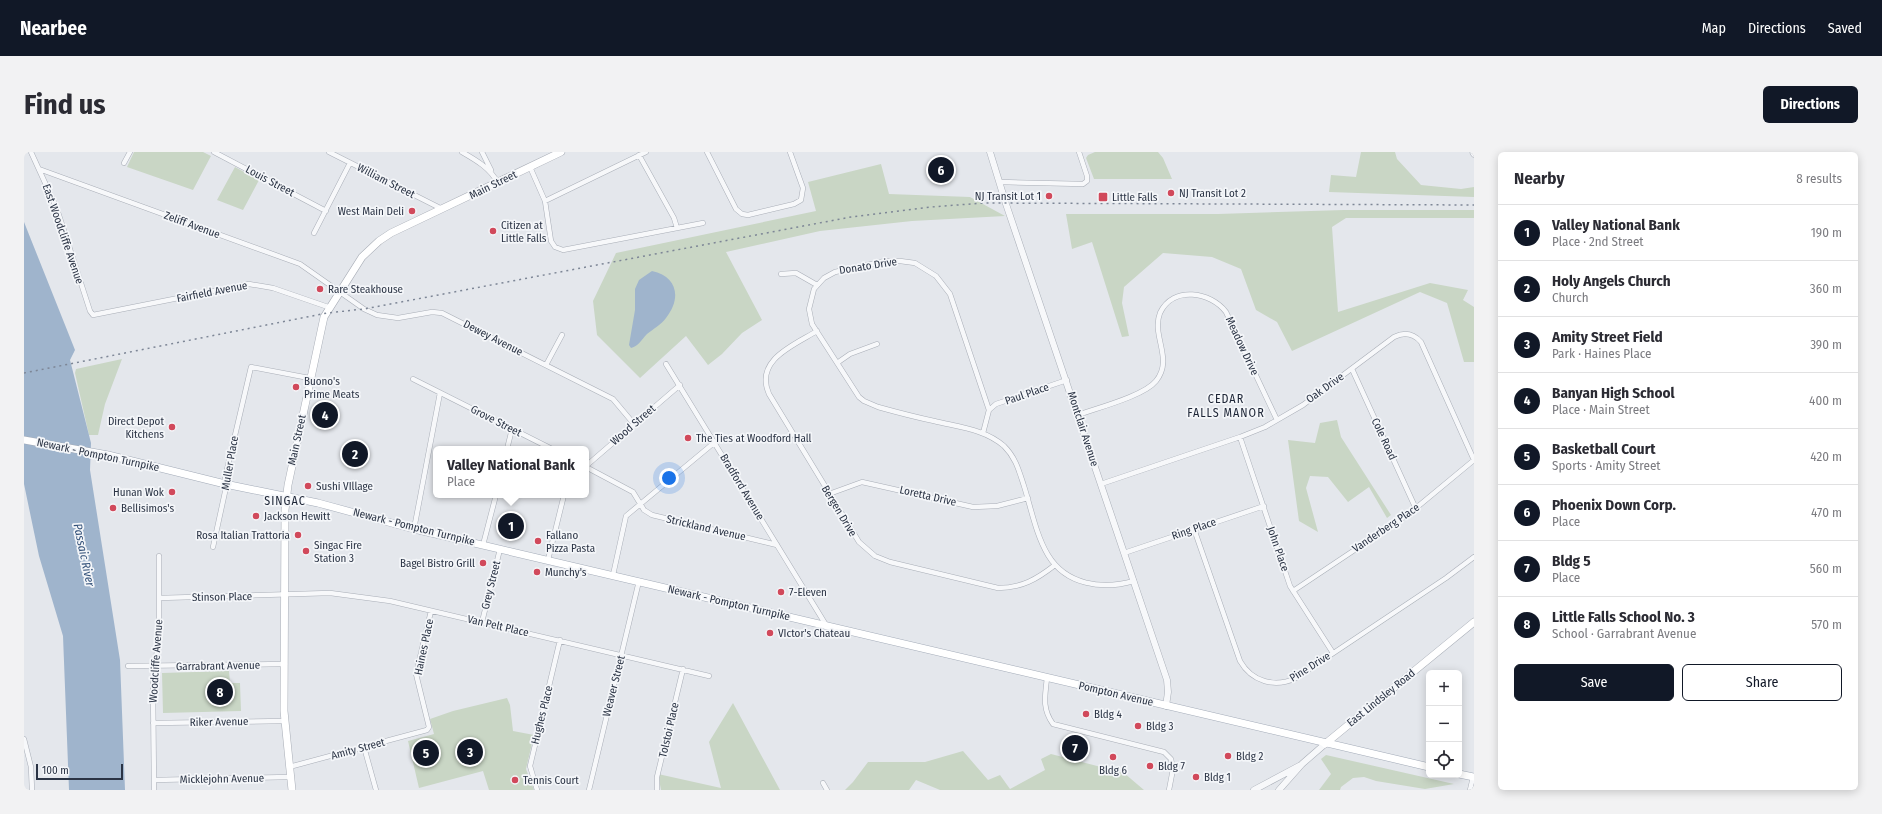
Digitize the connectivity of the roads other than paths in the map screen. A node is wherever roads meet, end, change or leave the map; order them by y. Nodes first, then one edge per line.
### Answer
1 (31, 152) edge
2 (130, 152) edge
3 (214, 152) edge
4 (329, 152) edge
5 (462, 152) edge
6 (482, 152) edge
7 (646, 152) edge
8 (707, 152) edge
9 (790, 152) edge
10 (990, 152) edge
11 (1080, 152) edge
12 (557, 153) edge
13 (639, 155) junction
14 (124, 163) dead end
15 (350, 163) junction
16 (530, 167) junction
17 (39, 169) junction
18 (493, 174) junction
19 (1000, 182) junction
20 (498, 183) junction
21 (545, 201) junction
22 (443, 210) junction
23 (326, 211) junction
24 (704, 223) dead end
25 (677, 228) junction
26 (314, 233) dead end
27 (781, 274) dead end
28 (817, 285) junction
29 (339, 291) junction
30 (328, 307) junction
31 (94, 315) joint
32 (817, 331) junction
33 (562, 335) dead end
34 (877, 344) dead end
35 (837, 363) junction
36 (666, 364) dead end
37 (546, 365) junction
38 (1352, 369) junction
39 (309, 378) junction
40 (412, 379) dead end
41 (1067, 380) junction
42 (680, 384) junction
43 (440, 393) junction
44 (989, 410) junction
45 (1078, 414) junction
46 (1276, 420) junction
47 (634, 424) junction
48 (512, 429) junction
49 (983, 433) junction
50 (1240, 437) junction
51 (24, 440) edge
52 (715, 442) junction
53 (508, 446) edge
54 (546, 446) edge
55 (1474, 460) edge
56 (589, 463) edge
57 (589, 468) edge
58 (225, 484) junction
59 (1101, 484) junction
60 (829, 494) junction
61 (286, 496) junction
62 (495, 498) edge
63 (563, 498) edge
64 (1028, 498) junction
65 (640, 504) junction
66 (1264, 506) junction
67 (1416, 509) junction
68 (414, 529) junction
69 (1194, 529) junction
70 (484, 545) junction
71 (777, 545) junction
72 (213, 547) dead end
73 (500, 549) junction
74 (1124, 553) junction
75 (159, 556) dead end
76 (1474, 557) edge
77 (548, 560) junction
78 (1055, 565) junction
79 (613, 575) junction
80 (1134, 581) junction
81 (639, 582) junction
82 (1293, 591) junction
83 (284, 595) junction
84 (159, 598) junction
85 (432, 610) junction
86 (803, 620) joint
87 (482, 622) junction
88 (1474, 622) edge
89 (826, 626) junction
90 (560, 640) junction
91 (1333, 652) junction
92 (621, 655) junction
93 (285, 664) junction
94 (128, 666) dead end
95 (154, 667) junction
96 (683, 669) junction
97 (709, 676) dead end
98 (1047, 678) junction
99 (1166, 706) junction
100 (285, 721) junction
101 (154, 723) junction
102 (427, 730) joint
103 (24, 739) edge
104 (1325, 744) junction
105 (364, 747) junction
106 (1302, 764) junction
107 (1426, 766) edge
108 (289, 767) junction
109 (1462, 775) edge
110 (290, 777) junction
111 (1474, 777) edge
112 (154, 780) junction
113 (823, 783) dead end
114 (537, 789) edge
115 (32, 790) edge
116 (154, 790) edge
117 (292, 790) edge
118 (376, 790) edge
119 (589, 790) edge
120 (657, 790) edge
121 (827, 790) edge
122 (1169, 790) edge
123 (1254, 790) edge
124 (1279, 790) edge
125 (1470, 790) edge

1 - 17 street, East Woodcliffe Avenue
2 - 14 street
3 - 23 street, Louis Street
4 - 15 street, William Street
5 - 18 street
6 - 18 street
7 - 13 street
8 - 9 street
10 - 19 street, Montclair Avenue
11 - 19 street
12 - 16 main road, Main Street
13 - 21 street
13 - 25 street
15 - 22 street, William Street
15 - 23 street
16 - 20 main road, Main Street
16 - 21 street
17 - 29 street, Zeliff Avenue
17 - 31 street, East Woodcliffe Avenue
18 - 20 street
19 - 41 street, Montclair Avenue
20 - 22 main road, Main Street
21 - 25 street
22 - 29 main road, Main Street
23 - 26 street
24 - 25 street
27 - 28 street
28 - 32 street
28 - 44 street, Donato Drive
29 - 30 main road, Main Street
29 - 37 street, Dewey Avenue
30 - 31 street, Fairfield Avenue
30 - 39 main road, Main Street
32 - 35 street
32 - 60 street, Bergen Drive
33 - 37 street
34 - 35 street
35 - 49 street
36 - 42 street, Bradford Avenue
37 - 47 street, Dewey Avenue
38 - 46 street, Oak Drive
38 - 55 street, Oak Drive
38 - 67 street, Cole Road
39 - 58 street, Muller Place
39 - 61 main road, Main Street
40 - 43 street, Grove Street
41 - 44 street, Paul Place
41 - 45 street, Montclair Avenue
42 - 47 street, Wood Street
42 - 52 street, Bradford Avenue
43 - 48 street, Grove Street
43 - 68 street
44 - 49 street
45 - 46 street, Meadow Drive
45 - 59 street, Montclair Avenue
46 - 50 street, Oak Drive
47 - 56 street, Wood Street
48 - 53 street
48 - 54 street, Grove Street
49 - 64 street
50 - 59 street, Oak Drive
50 - 66 street, John Place
51 - 58 main road, Newark - Pompton Turnpike
52 - 65 street
52 - 71 street, Bradford Avenue
55 - 67 street, Vanderberg Place
57 - 65 street
58 - 61 main road, Newark - Pompton Turnpike
58 - 72 street, Muller Place
59 - 74 street, Montclair Avenue
60 - 64 street, Loretta Drive
60 - 78 street, Bergen Drive
61 - 68 main road, Newark - Pompton Turnpike
61 - 83 main road, Main Street
62 - 70 street
63 - 77 street
64 - 78 street
65 - 71 street, Strickland Avenue
65 - 79 street
66 - 69 street, Ring Place
66 - 82 street, John Place
67 - 82 street, Vanderberg Place
68 - 70 main road, Newark - Pompton Turnpike
69 - 74 street, Ring Place
69 - 91 street, Pine Drive
70 - 73 main road, Newark - Pompton Turnpike
71 - 89 street, Bradford Avenue
73 - 77 main road, Newark - Pompton Turnpike
73 - 87 street, Grey Street
74 - 80 street, Montclair Avenue
75 - 84 street, Woodcliffe Avenue
76 - 91 street, Pine Drive
77 - 79 main road, Newark - Pompton Turnpike
78 - 80 street
79 - 81 main road, Newark - Pompton Turnpike
80 - 99 street, Montclair Avenue
81 - 86 main road, Newark - Pompton Turnpike
81 - 92 street, Weaver Street
82 - 91 street, John Place
83 - 84 street, Stinson Place
83 - 85 street, Van Pelt Place
83 - 93 main road, Main Street
84 - 95 street, Woodcliffe Avenue
85 - 87 street, Van Pelt Place
85 - 102 street, Haines Place
86 - 89 main road, Pompton Avenue
87 - 90 street, Van Pelt Place
88 - 104 main road, East Lindsley Road
89 - 98 main road, Pompton Avenue
90 - 92 street, Van Pelt Place
90 - 114 street, Hughes Place
92 - 96 street, Van Pelt Place
92 - 119 street, Weaver Street
93 - 95 street, Garrabrant Avenue
93 - 100 main road, Main Street
94 - 95 street, Garrabrant Avenue
95 - 101 street, Woodcliffe Avenue
96 - 97 street, Van Pelt Place
96 - 120 street, Tolstoi Place
98 - 99 main road, Pompton Avenue
98 - 122 street
99 - 104 main road, Pompton Avenue
100 - 101 street, Riker Avenue
100 - 108 main road, Main Street
101 - 112 street, Woodcliffe Avenue
102 - 105 street, Amity Street
103 - 115 street
104 - 106 street
104 - 107 main road, Pompton Avenue
105 - 108 street, Amity Street
105 - 118 street
106 - 123 street
106 - 124 street
108 - 110 main road, Main Street
109 - 111 main road
110 - 112 street, Micklejohn Avenue
110 - 117 main road, Main Street
111 - 125 street
112 - 116 street, Woodcliffe Avenue
113 - 121 street

